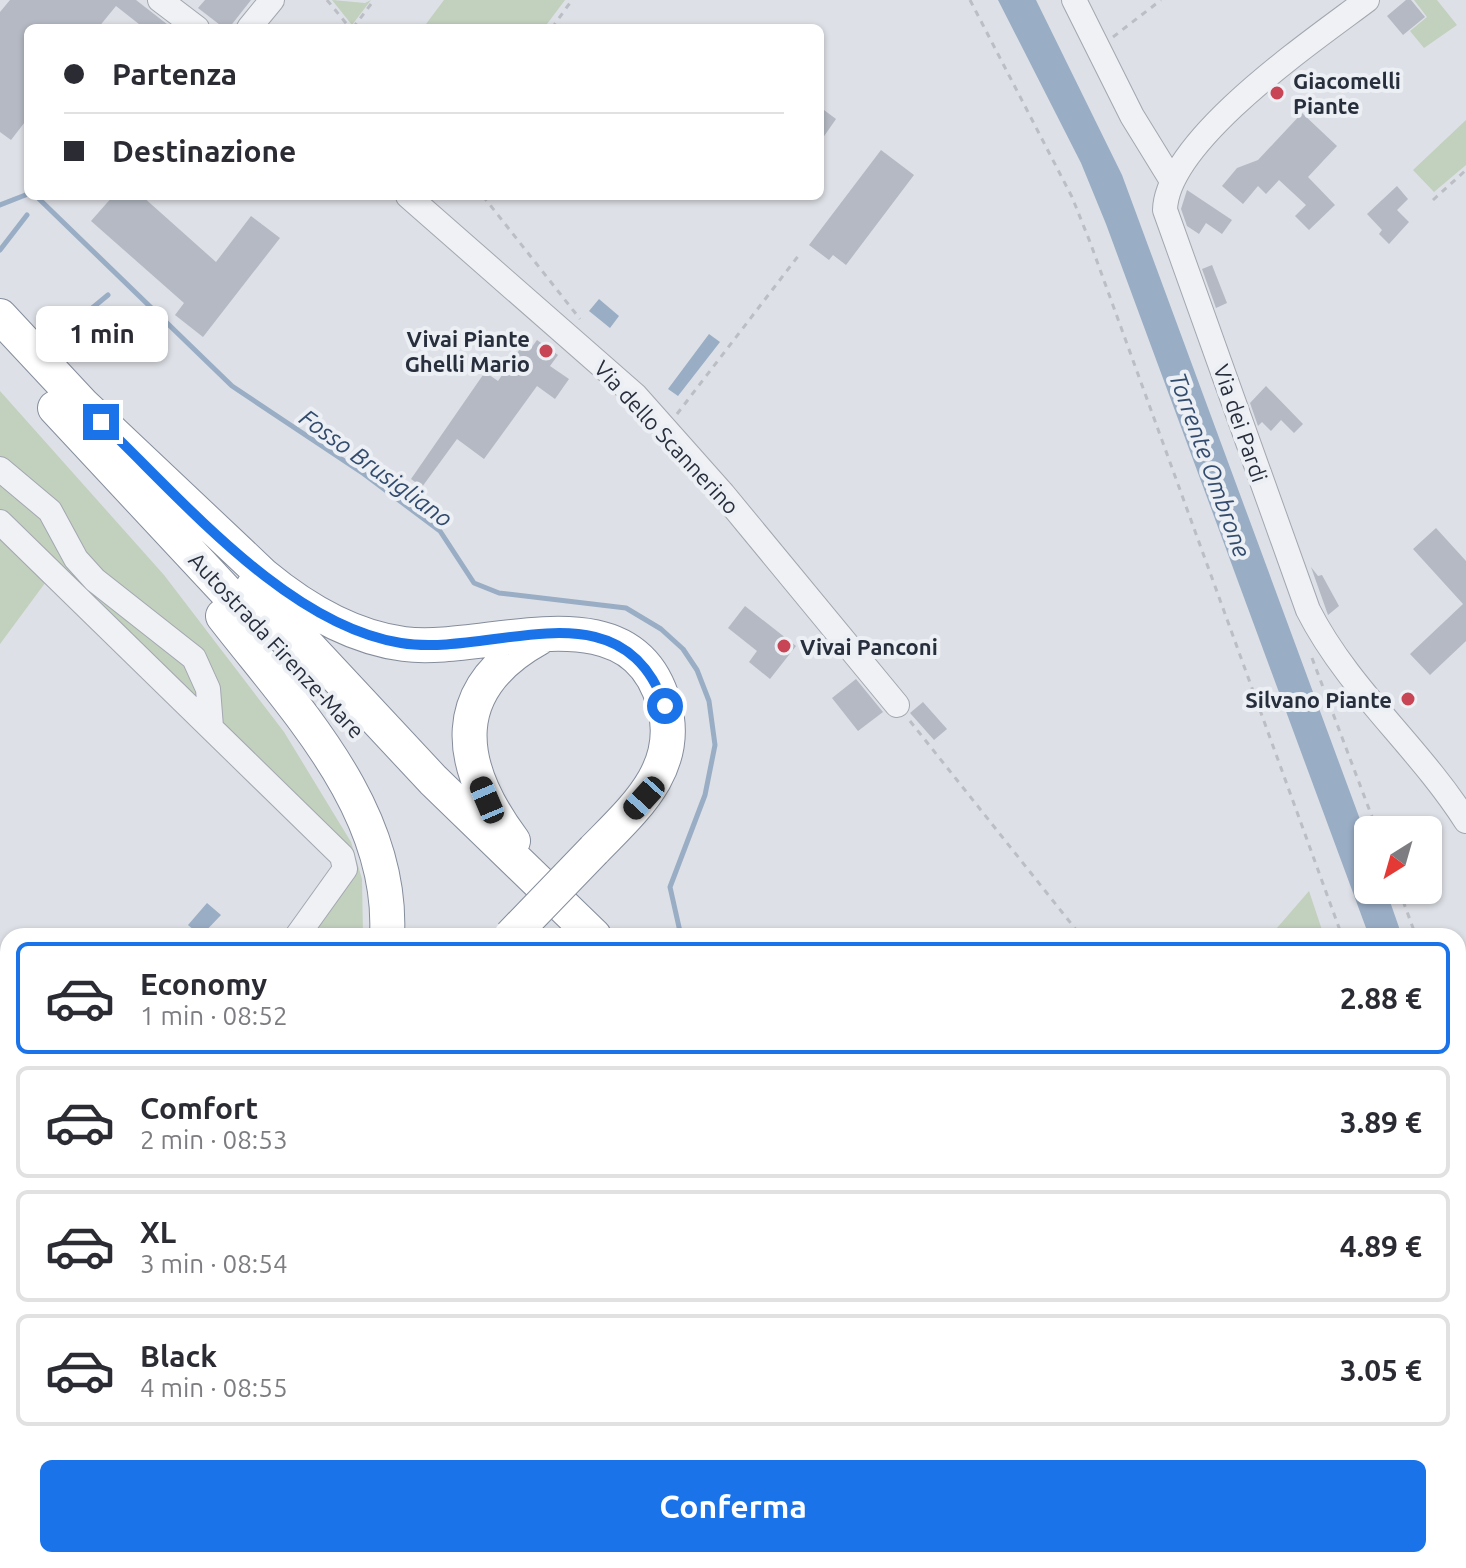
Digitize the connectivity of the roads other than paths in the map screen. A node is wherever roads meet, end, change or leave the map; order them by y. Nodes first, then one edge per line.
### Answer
1 (160, 0) edge
2 (272, 0) edge
3 (1074, 0) edge
4 (1367, 0) edge
5 (192, 24) edge
6 (252, 24) edge
7 (1172, 181) junction
8 (413, 200) edge
9 (0, 316) edge
10 (0, 349) edge
11 (73, 411) junction
12 (0, 469) edge
13 (0, 522) edge
14 (548, 633) junction
15 (897, 705) road end
16 (211, 727) junction
17 (1466, 821) edge
18 (303, 928) edge
19 (386, 928) edge
20 (519, 928) edge
21 (574, 928) edge
22 (576, 928) edge

1 - 5 street
2 - 6 street
3 - 7 street
4 - 7 street
7 - 17 street, Via dei Pardi
8 - 15 street, Via dello Scannerino
9 - 11 highway, Autostrada Firenze-Mare
10 - 11 highway, Autostrada Firenze-Mare
11 - 14 highway
11 - 19 highway
11 - 21 highway, Autostrada Firenze-Mare
12 - 16 street
13 - 16 street
14 - 20 highway, bridge
14 - 22 highway
16 - 18 street

